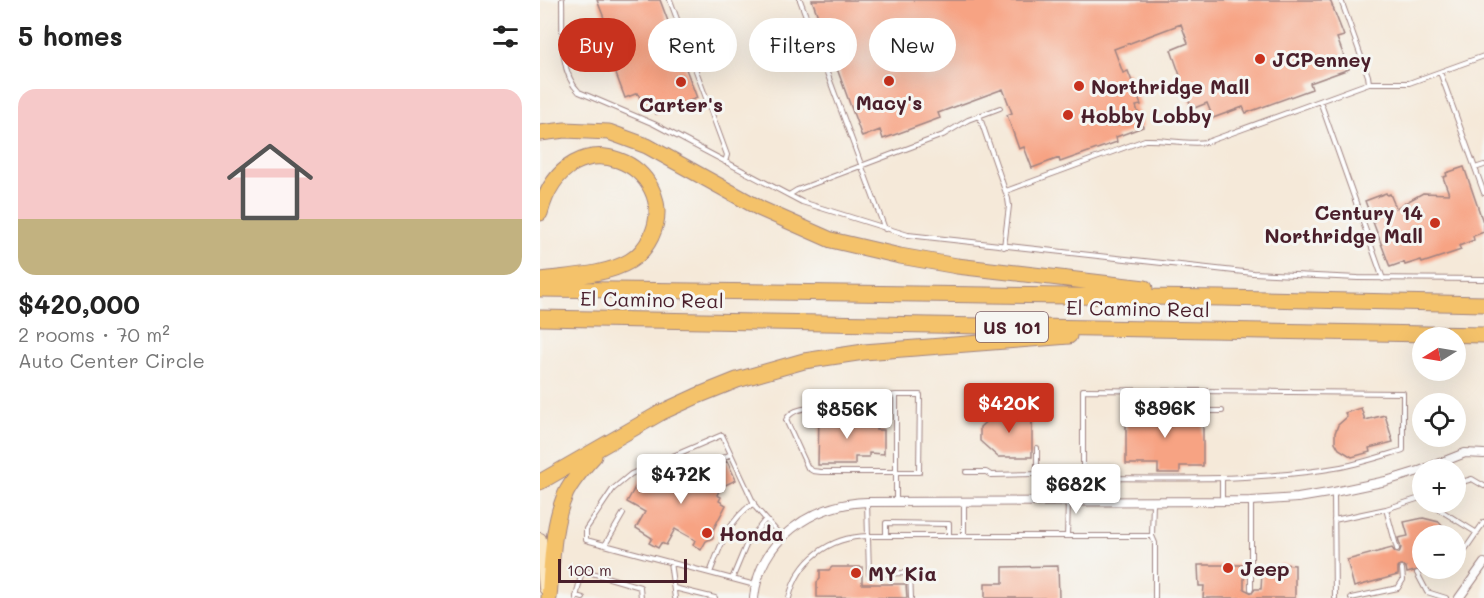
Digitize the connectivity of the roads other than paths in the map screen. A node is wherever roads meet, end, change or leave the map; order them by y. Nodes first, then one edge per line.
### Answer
1 (562, 0) edge
2 (670, 0) edge
3 (800, 0) edge
4 (1341, 0) edge
5 (1484, 56) edge
6 (1440, 72) junction
7 (1369, 84) junction
8 (1320, 101) junction
9 (1000, 108) dead end
10 (979, 116) junction
11 (540, 133) edge
12 (725, 162) junction
13 (861, 165) junction
14 (1484, 165) edge
15 (1475, 168) junction
16 (1006, 191) junction
17 (1484, 193) edge
18 (788, 195) junction
19 (540, 213) edge
20 (885, 229) junction
21 (1004, 247) junction
22 (1383, 279) junction
23 (1484, 279) edge
24 (540, 280) edge
25 (540, 289) edge
26 (1223, 297) junction
27 (1484, 304) edge
28 (544, 319) edge
29 (1150, 329) junction
30 (1484, 335) edge
31 (1142, 391) junction
32 (896, 395) junction
33 (1153, 411) dead end
34 (1173, 411) dead end
35 (1222, 411) dead end
36 (605, 444) junction
37 (1037, 448) dead end
38 (731, 454) junction
39 (1484, 454) edge
40 (1449, 459) edge
41 (657, 463) junction
42 (896, 472) junction
43 (966, 472) dead end
44 (1412, 473) edge
45 (1037, 474) junction
46 (1062, 474) dead end
47 (1083, 478) junction
48 (1222, 478) junction
49 (1466, 481) edge
50 (540, 482) edge
51 (1484, 486) edge
52 (1334, 492) junction
53 (1222, 501) junction
54 (1251, 501) junction
55 (1412, 501) edge
56 (867, 502) junction
57 (896, 502) junction
58 (963, 502) junction
59 (1068, 502) junction
60 (1083, 502) junction
61 (1153, 502) junction
62 (754, 503) junction
63 (1386, 509) junction
64 (1445, 513) edge
65 (623, 514) dead end
66 (765, 520) junction
67 (1334, 520) junction
68 (1484, 522) edge
69 (1477, 533) junction
70 (868, 536) junction
71 (886, 536) junction
72 (949, 536) junction
73 (964, 536) junction
74 (1068, 536) junction
75 (1152, 536) junction
76 (782, 537) junction
77 (540, 539) edge
78 (605, 545) junction
79 (1466, 548) edge
80 (1397, 549) dead end
81 (670, 562) junction
82 (1484, 563) edge
83 (1402, 569) dead end
84 (710, 573) junction
85 (1481, 574) edge
86 (732, 579) junction
87 (1420, 579) edge
88 (756, 585) junction
89 (674, 588) junction
90 (1251, 589) dead end
91 (576, 597) edge
92 (547, 598) edge
93 (584, 598) edge
94 (641, 598) edge
95 (675, 598) edge
96 (715, 598) edge
97 (754, 598) edge
98 (789, 598) edge
99 (911, 598) edge
100 (1155, 598) edge
101 (1335, 598) edge
102 (1351, 598) edge
103 (1446, 598) edge
104 (1459, 598) edge

1 - 12 lane
2 - 12 lane
3 - 13 lane
4 - 7 lane
5 - 6 lane
6 - 7 lane
6 - 15 lane
7 - 8 lane
8 - 16 lane
8 - 22 lane
9 - 10 lane
10 - 13 lane
10 - 16 lane
11 - 26 highway
12 - 18 lane
13 - 18 lane
13 - 20 lane
14 - 15 lane
15 - 17 lane
16 - 21 lane
18 - 20 lane
19 - 24 highway
20 - 21 lane
21 - 22 lane
22 - 23 lane
25 - 26 highway, El Camino Real / US 101
26 - 27 highway, El Camino Real / US 101
28 - 29 highway, El Camino Real / US 101
29 - 30 highway, El Camino Real / US 101
29 - 36 highway
31 - 33 lane
31 - 47 lane
31 - 48 lane
32 - 42 lane
32 - 42 lane
32 - 42 lane
34 - 35 lane
36 - 50 highway
36 - 92 highway
37 - 45 lane
38 - 41 lane
38 - 41 lane
38 - 62 lane
39 - 40 street
41 - 78 lane
42 - 57 lane
43 - 45 lane
44 - 52 street
45 - 46 lane
47 - 48 lane
47 - 60 lane
48 - 53 lane
49 - 51 lane
52 - 54 street
52 - 67 lane
53 - 54 street
53 - 61 street
54 - 90 lane
55 - 63 lane
56 - 57 street
56 - 70 lane
56 - 76 street
57 - 58 street
58 - 59 street
58 - 73 lane
59 - 60 street
59 - 74 lane
60 - 61 street
61 - 75 lane
62 - 66 lane
62 - 84 lane
63 - 67 lane
63 - 80 lane
64 - 69 lane
65 - 78 lane
66 - 76 lane
66 - 86 lane
67 - 101 lane
68 - 69 lane
69 - 79 lane
70 - 71 lane
70 - 98 lane
70 - 99 lane
71 - 72 lane
71 - 72 lane
72 - 73 lane
73 - 74 lane
74 - 75 lane
75 - 100 lane
76 - 88 street
77 - 92 main road
78 - 81 lane
81 - 84 lane
81 - 89 lane
82 - 85 street
83 - 102 lane
84 - 86 lane
85 - 104 street
86 - 88 lane
87 - 103 lane
88 - 97 street
89 - 95 lane
89 - 96 lane
91 - 93 lane
91 - 94 lane

